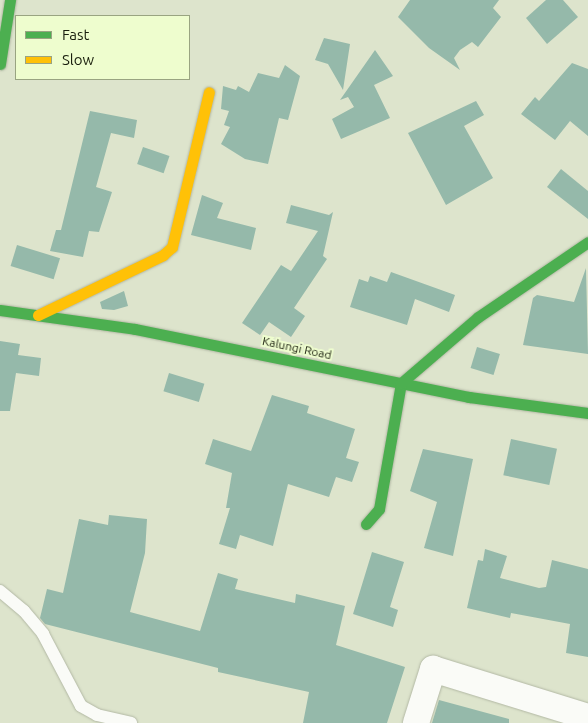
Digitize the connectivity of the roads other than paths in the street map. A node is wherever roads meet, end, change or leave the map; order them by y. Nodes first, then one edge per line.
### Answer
1 (10, 0) edge
2 (0, 64) edge
3 (209, 92) dead end
4 (588, 242) edge
5 (0, 310) edge
6 (38, 315) junction
7 (401, 383) junction
8 (588, 413) edge
9 (366, 524) dead end
10 (0, 591) edge
11 (588, 717) edge
12 (131, 723) edge
13 (416, 723) edge

1 - 2 street
3 - 6 street
4 - 7 street
5 - 6 street, Kalungi Road
6 - 7 street, Kalungi Road
7 - 8 street, Kalungi Road
7 - 9 street
10 - 12 lane
11 - 13 street

